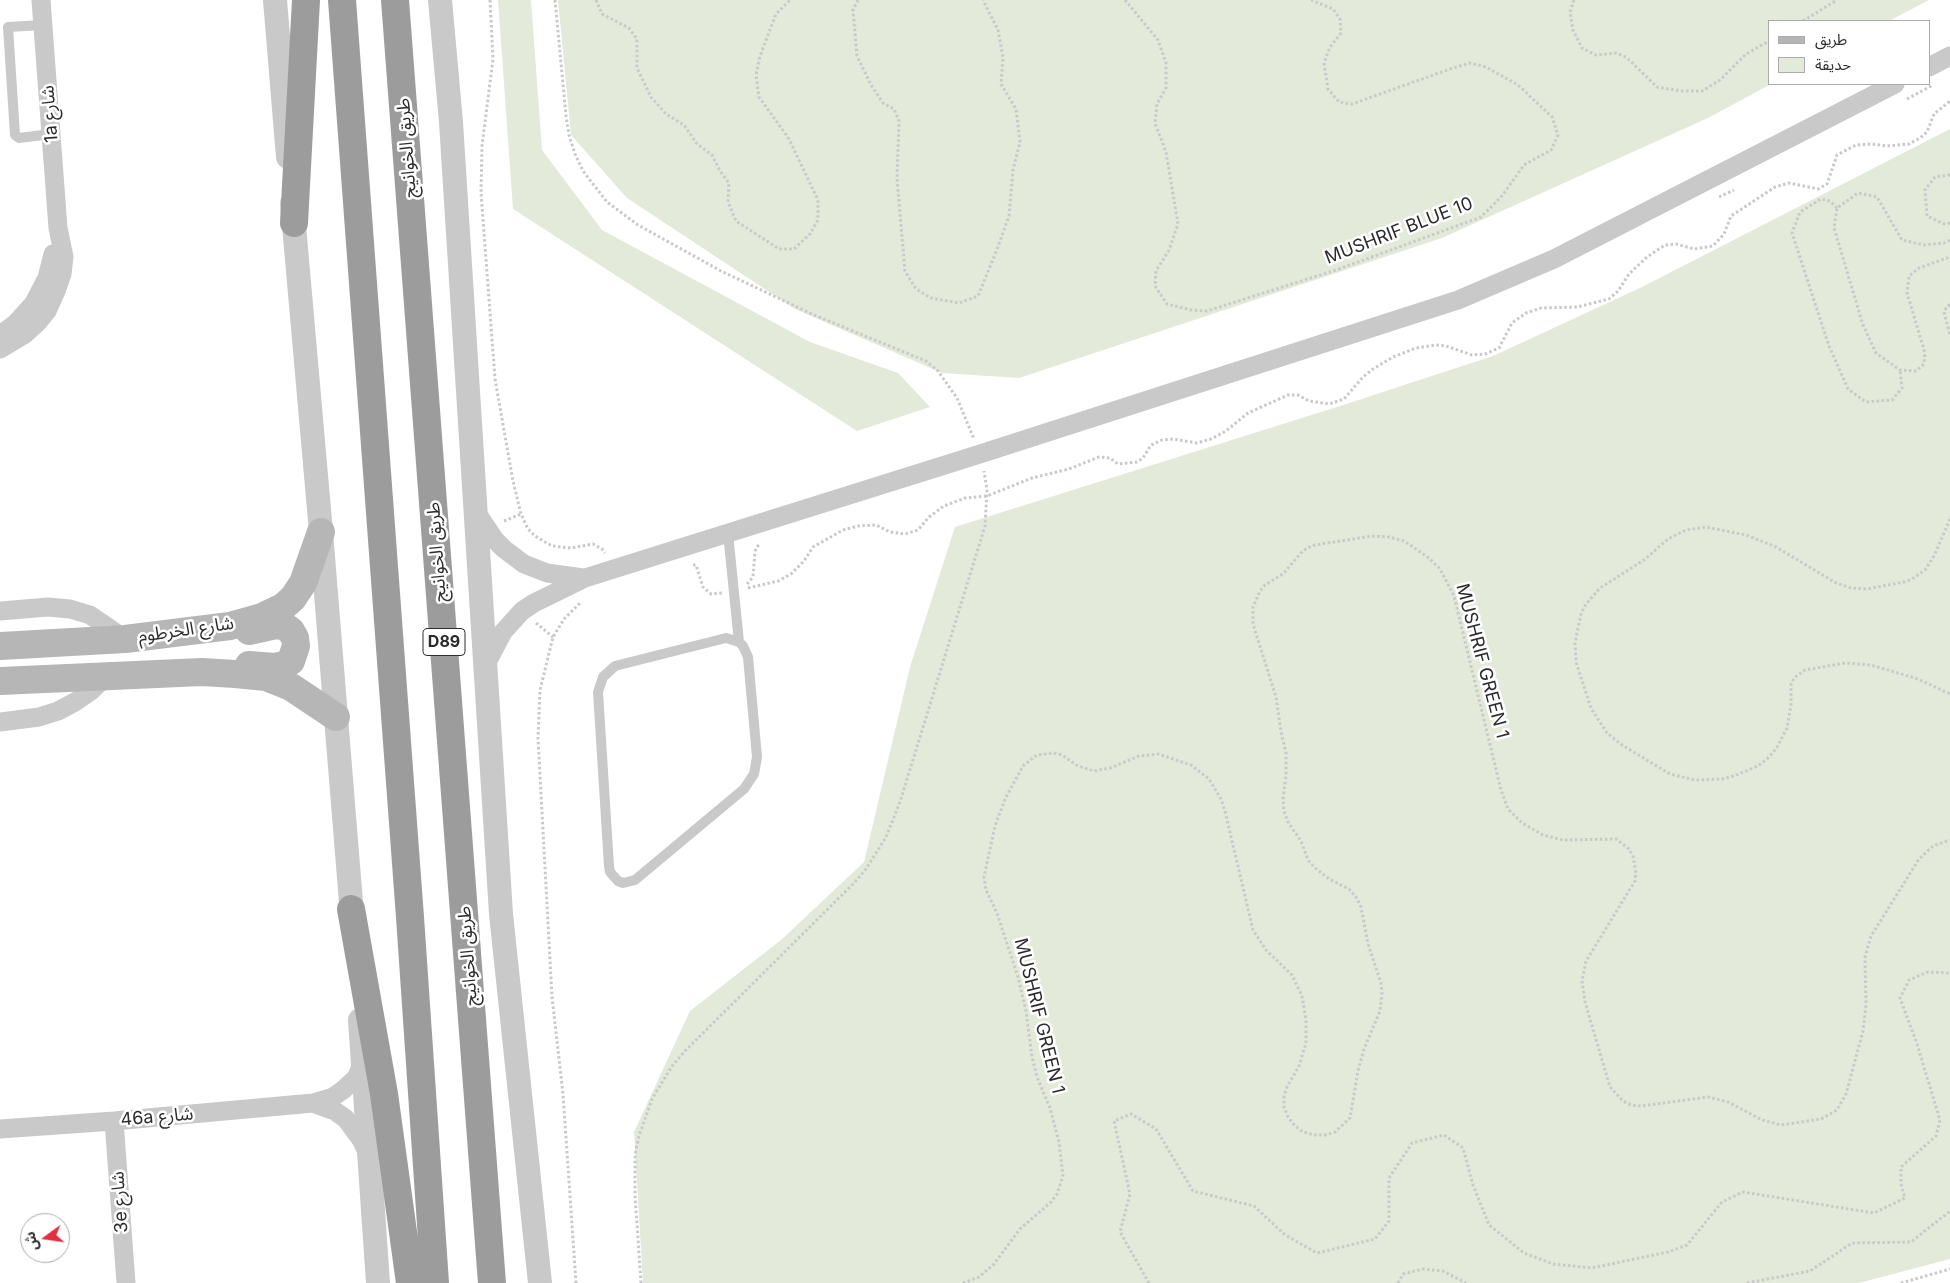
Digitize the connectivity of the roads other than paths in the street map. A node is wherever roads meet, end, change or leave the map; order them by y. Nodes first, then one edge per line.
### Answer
1 (41, 0) edge
2 (275, 0) edge
3 (306, 0) edge
4 (342, 0) edge
5 (396, 0) edge
6 (440, 0) edge
7 (4, 24) edge
8 (43, 25) junction
9 (1950, 56) edge
10 (1930, 66) edge
11 (1894, 85) edge
12 (51, 134) junction
13 (294, 223) junction
14 (40, 307) junction
15 (0, 335) edge
16 (0, 349) edge
17 (474, 509) junction
18 (321, 532) junction
19 (728, 533) junction
20 (584, 578) junction
21 (0, 611) edge
22 (203, 629) junction
23 (125, 639) junction
24 (739, 642) junction
25 (0, 646) edge
26 (485, 666) junction
27 (202, 672) junction
28 (105, 677) junction
29 (0, 681) edge
30 (336, 717) junction
31 (0, 722) edge
32 (351, 909) junction
33 (364, 1063) junction
34 (314, 1103) junction
35 (114, 1121) junction
36 (0, 1129) edge
37 (371, 1166) junction
38 (126, 1283) edge
39 (378, 1283) edge
40 (410, 1283) edge
41 (435, 1283) edge
42 (492, 1283) edge
43 (540, 1283) edge

1 - 8 street, 1a شارع
2 - 13 street, 46a شارع
3 - 13 highway
4 - 41 highway
5 - 42 highway, طريق الخوانيج / D89
6 - 17 street
7 - 8 lane
7 - 12 lane
8 - 12 street, 1a شارع
9 - 10 street
11 - 19 street
12 - 14 street, 1a شارع
13 - 18 street, 46a شارع
14 - 15 street
14 - 16 street
17 - 20 street
17 - 26 street
18 - 22 main road, شارع الخرطوم
18 - 30 street, 46a شارع
19 - 20 street
19 - 24 lane
20 - 26 street
21 - 23 street
22 - 23 main road, شارع الخرطوم
22 - 27 main road
23 - 25 main road, شارع الخرطوم
24 - 24 lane
26 - 43 street
27 - 28 main road
27 - 30 main road
28 - 29 main road
28 - 31 street
30 - 32 street, 46a شارع
32 - 33 street, 46a شارع
32 - 40 highway
33 - 34 street, 46a شارع
33 - 37 street, 46a شارع
34 - 35 street, 46a شارع
34 - 37 street, 46a شارع
35 - 36 street, 46a شارع
35 - 38 street, 3e شارع
37 - 39 street, 46a شارع

